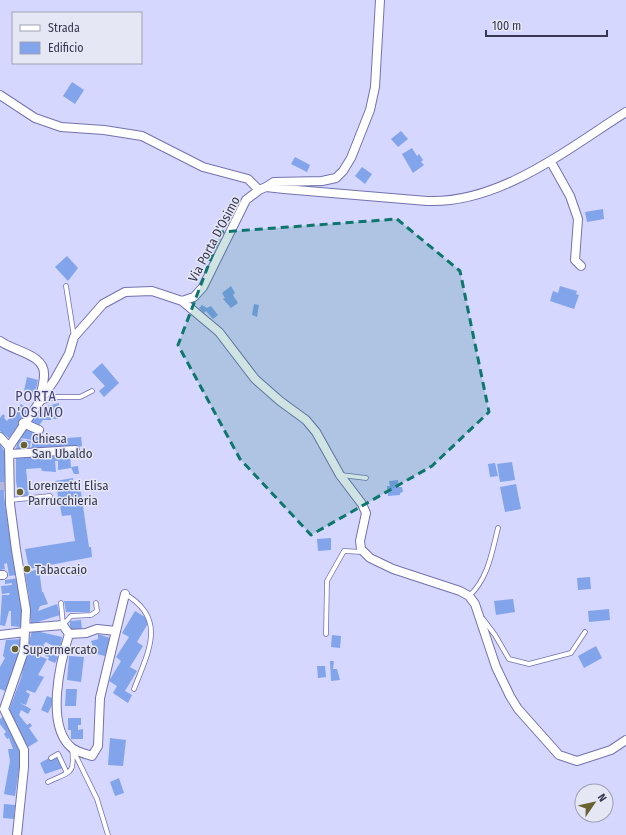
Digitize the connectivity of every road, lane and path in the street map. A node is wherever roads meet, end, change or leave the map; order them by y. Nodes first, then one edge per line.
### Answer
1 (380, 0) edge
2 (0, 95) edge
3 (626, 112) edge
4 (551, 162) junction
5 (262, 189) junction
6 (581, 266) dead end
7 (66, 286) dead end
8 (182, 301) junction
9 (74, 337) junction
10 (0, 341) edge
11 (92, 391) dead end
12 (39, 403) junction
13 (23, 423) junction
14 (39, 430) dead end
15 (0, 437) edge
16 (9, 450) junction
17 (75, 450) dead end
18 (340, 475) junction
19 (366, 478) dead end
20 (50, 496) dead end
21 (10, 500) junction
22 (498, 528) dead end
23 (365, 552) junction
24 (125, 594) joint
25 (469, 596) junction
26 (61, 603) dead end
27 (96, 603) dead end
28 (478, 612) junction
29 (63, 625) junction
30 (25, 630) junction
31 (116, 631) junction
32 (584, 632) dead end
33 (1, 633) edge
34 (69, 634) junction
35 (326, 634) dead end
36 (134, 689) dead end
37 (626, 740) edge
38 (72, 748) junction
39 (51, 758) dead end
40 (67, 773) junction
41 (48, 782) dead end
42 (17, 835) edge
43 (108, 835) edge

1 - 5 street
2 - 5 street
3 - 4 street
4 - 5 street
4 - 6 street
5 - 8 street, Via Porta D'Osimo
7 - 9 lane
8 - 9 street
8 - 18 street
9 - 12 street
10 - 12 street
11 - 12 lane
12 - 13 street
13 - 14 street
13 - 16 street
15 - 16 street
16 - 17 street
16 - 21 street
18 - 19 lane
18 - 23 street
20 - 21 lane
21 - 30 street
22 - 25 lane
23 - 25 street
23 - 35 lane
24 - 31 street
24 - 36 lane
25 - 28 street
26 - 29 lane
27 - 29 lane
28 - 32 lane
28 - 37 street
29 - 30 street
29 - 34 street
30 - 33 street
30 - 42 street
31 - 34 street
31 - 38 street
34 - 38 street
38 - 40 lane
38 - 43 lane
39 - 40 lane
40 - 41 lane

